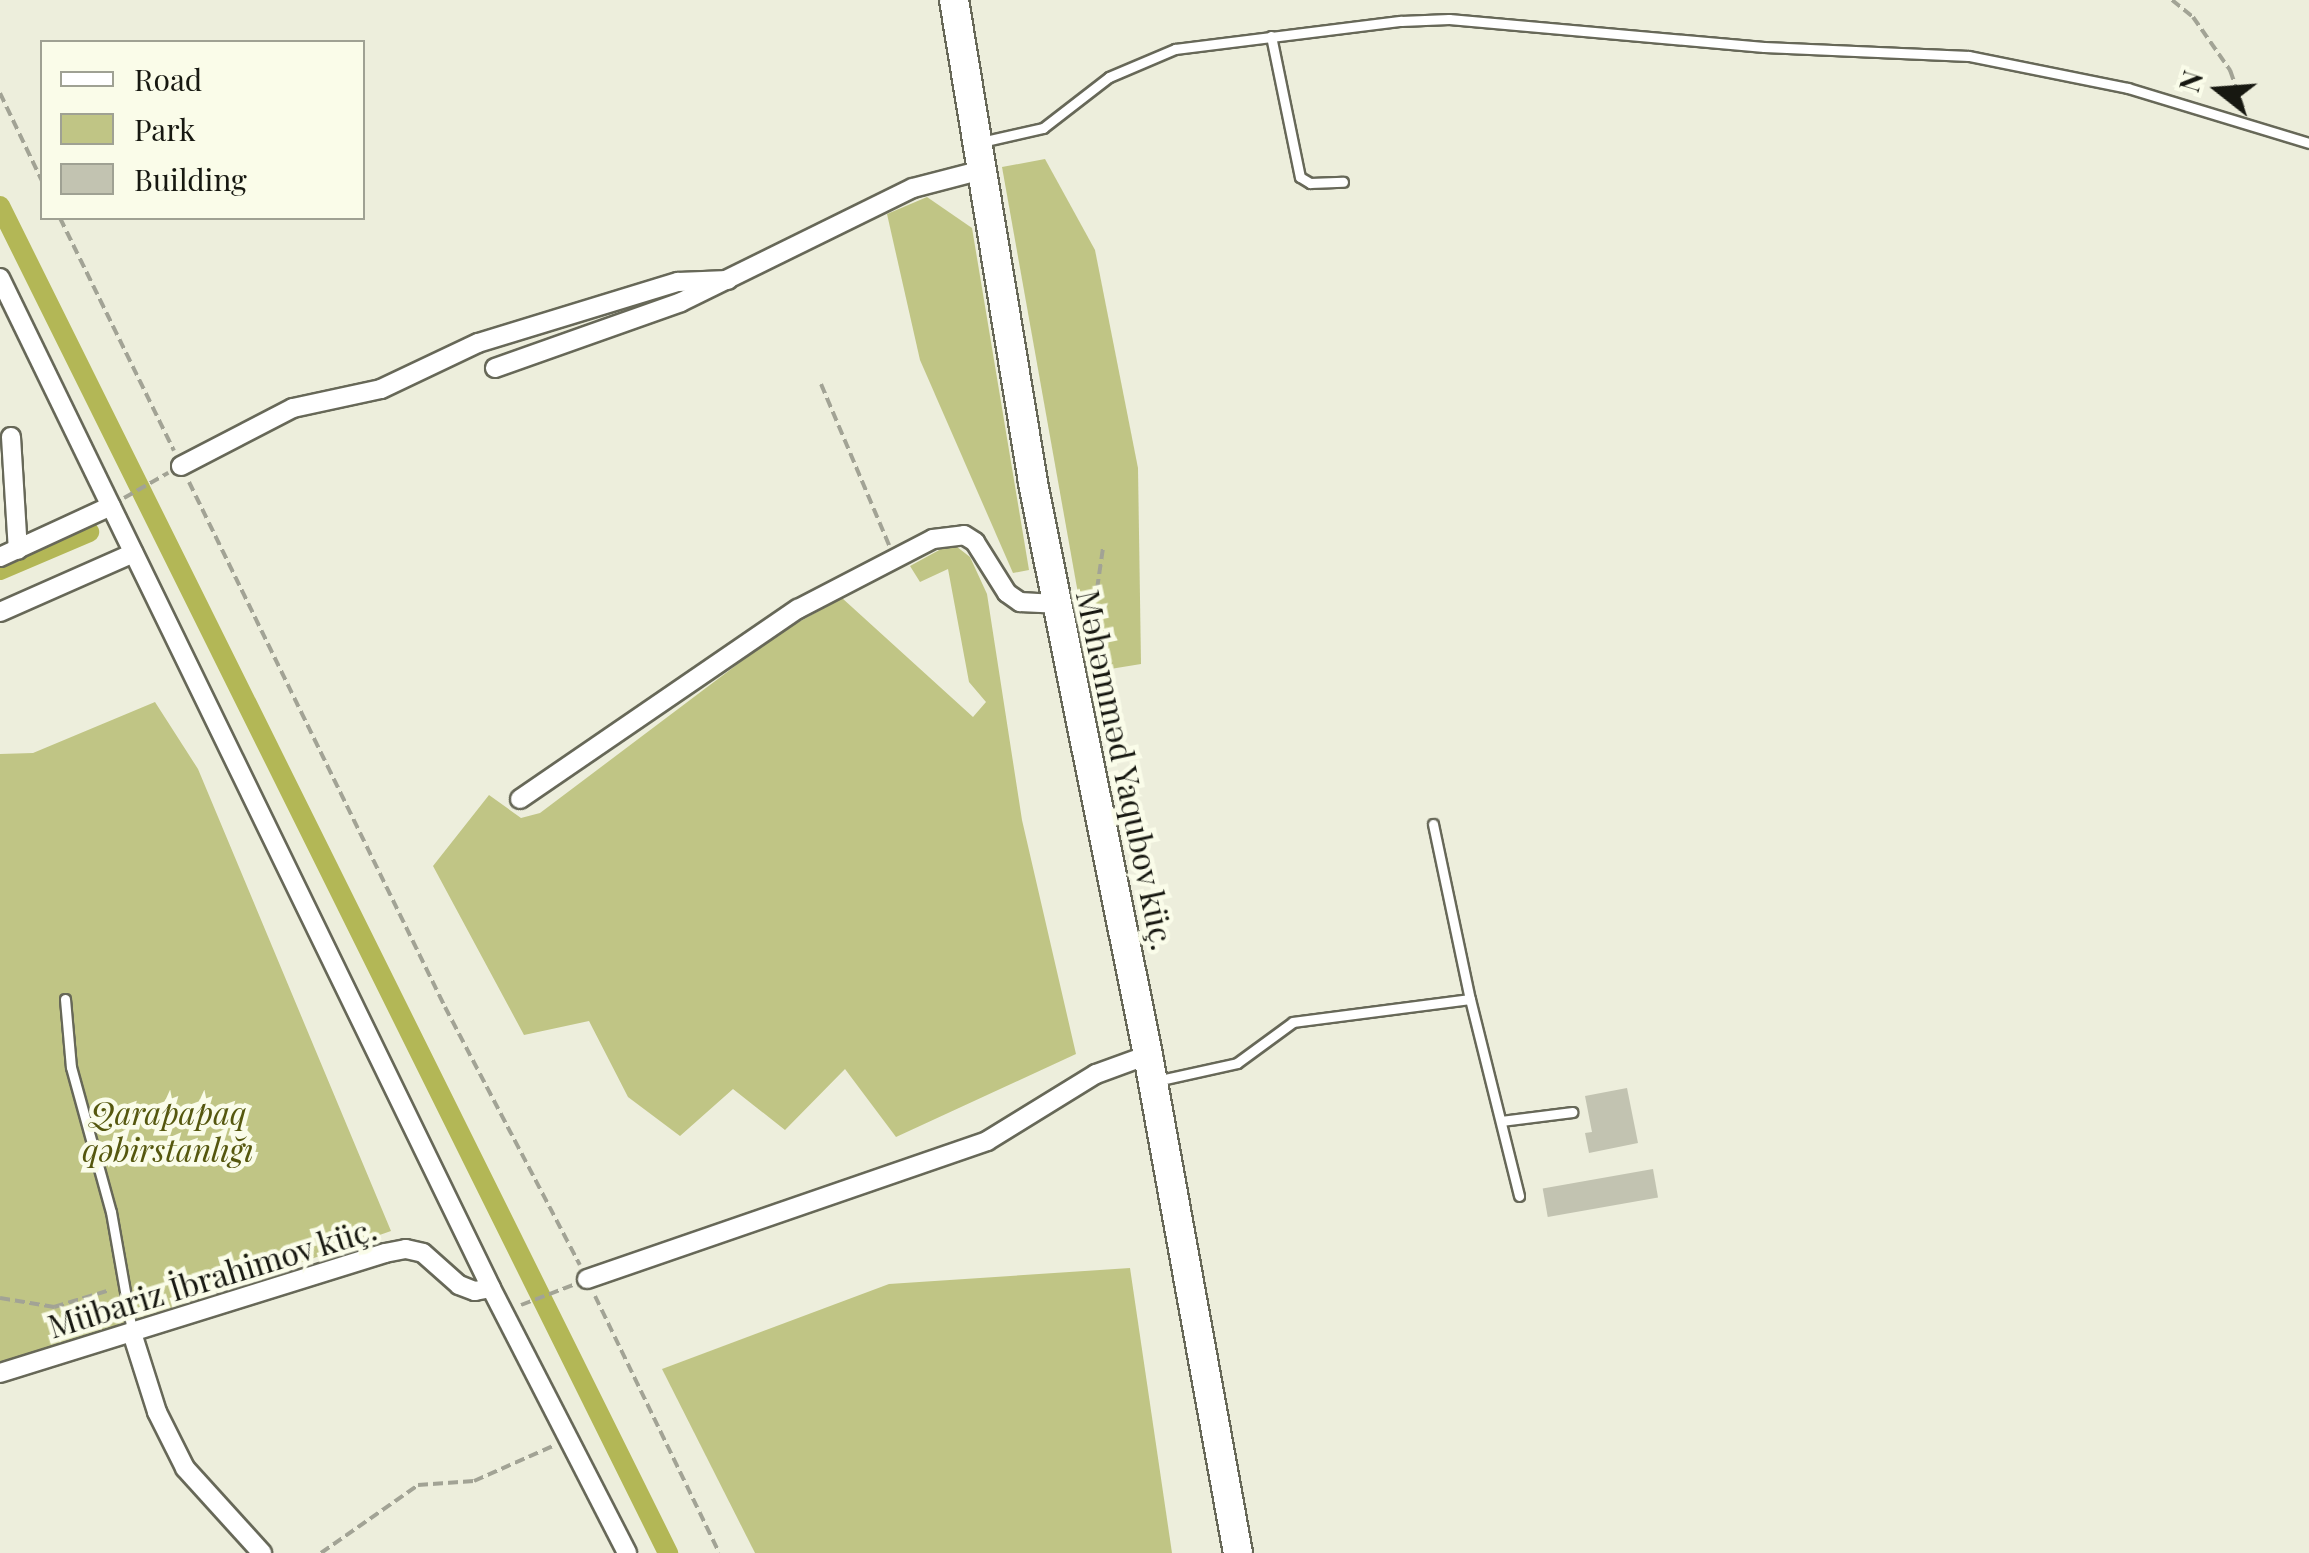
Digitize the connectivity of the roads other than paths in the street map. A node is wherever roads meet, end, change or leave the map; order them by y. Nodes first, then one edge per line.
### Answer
1 (954, 0) edge
2 (1271, 36) junction
3 (2309, 143) edge
4 (980, 156) junction
5 (1342, 182) dead end
6 (0, 278) edge
7 (728, 280) junction
8 (495, 368) dead end
9 (11, 437) dead end
10 (181, 466) road end
11 (111, 506) junction
12 (18, 550) junction
13 (134, 553) junction
14 (0, 558) edge
15 (1056, 604) junction
16 (0, 612) edge
17 (520, 798) dead end
18 (1434, 824) dead end
19 (65, 999) dead end
20 (1470, 999) junction
21 (1151, 1069) junction
22 (1572, 1112) dead end
23 (1501, 1122) junction
24 (1519, 1196) dead end
25 (586, 1279) road end
26 (492, 1288) junction
27 (132, 1333) junction
28 (0, 1373) edge
29 (262, 1553) edge
30 (627, 1553) edge
31 (1238, 1553) edge

1 - 4 main road, Məhəmməd Yaqubov küç.
2 - 3 lane
2 - 4 lane
2 - 5 lane
4 - 7 street
4 - 15 main road, Məhəmməd Yaqubov küç.
6 - 11 street
7 - 8 street
7 - 10 street
9 - 12 street
11 - 12 street
11 - 13 street
12 - 14 street
13 - 16 street
13 - 26 street
15 - 17 street
15 - 21 main road, Məhəmməd Yaqubov küç.
18 - 20 lane
19 - 27 lane
20 - 21 lane
20 - 23 lane
21 - 25 street
21 - 31 main road, Məhəmməd Yaqubov küç.
22 - 23 lane
23 - 24 lane
26 - 27 street, Mübariz İbrahimov küç.
26 - 30 street
27 - 28 street, Mübariz İbrahimov küç.
27 - 29 street

